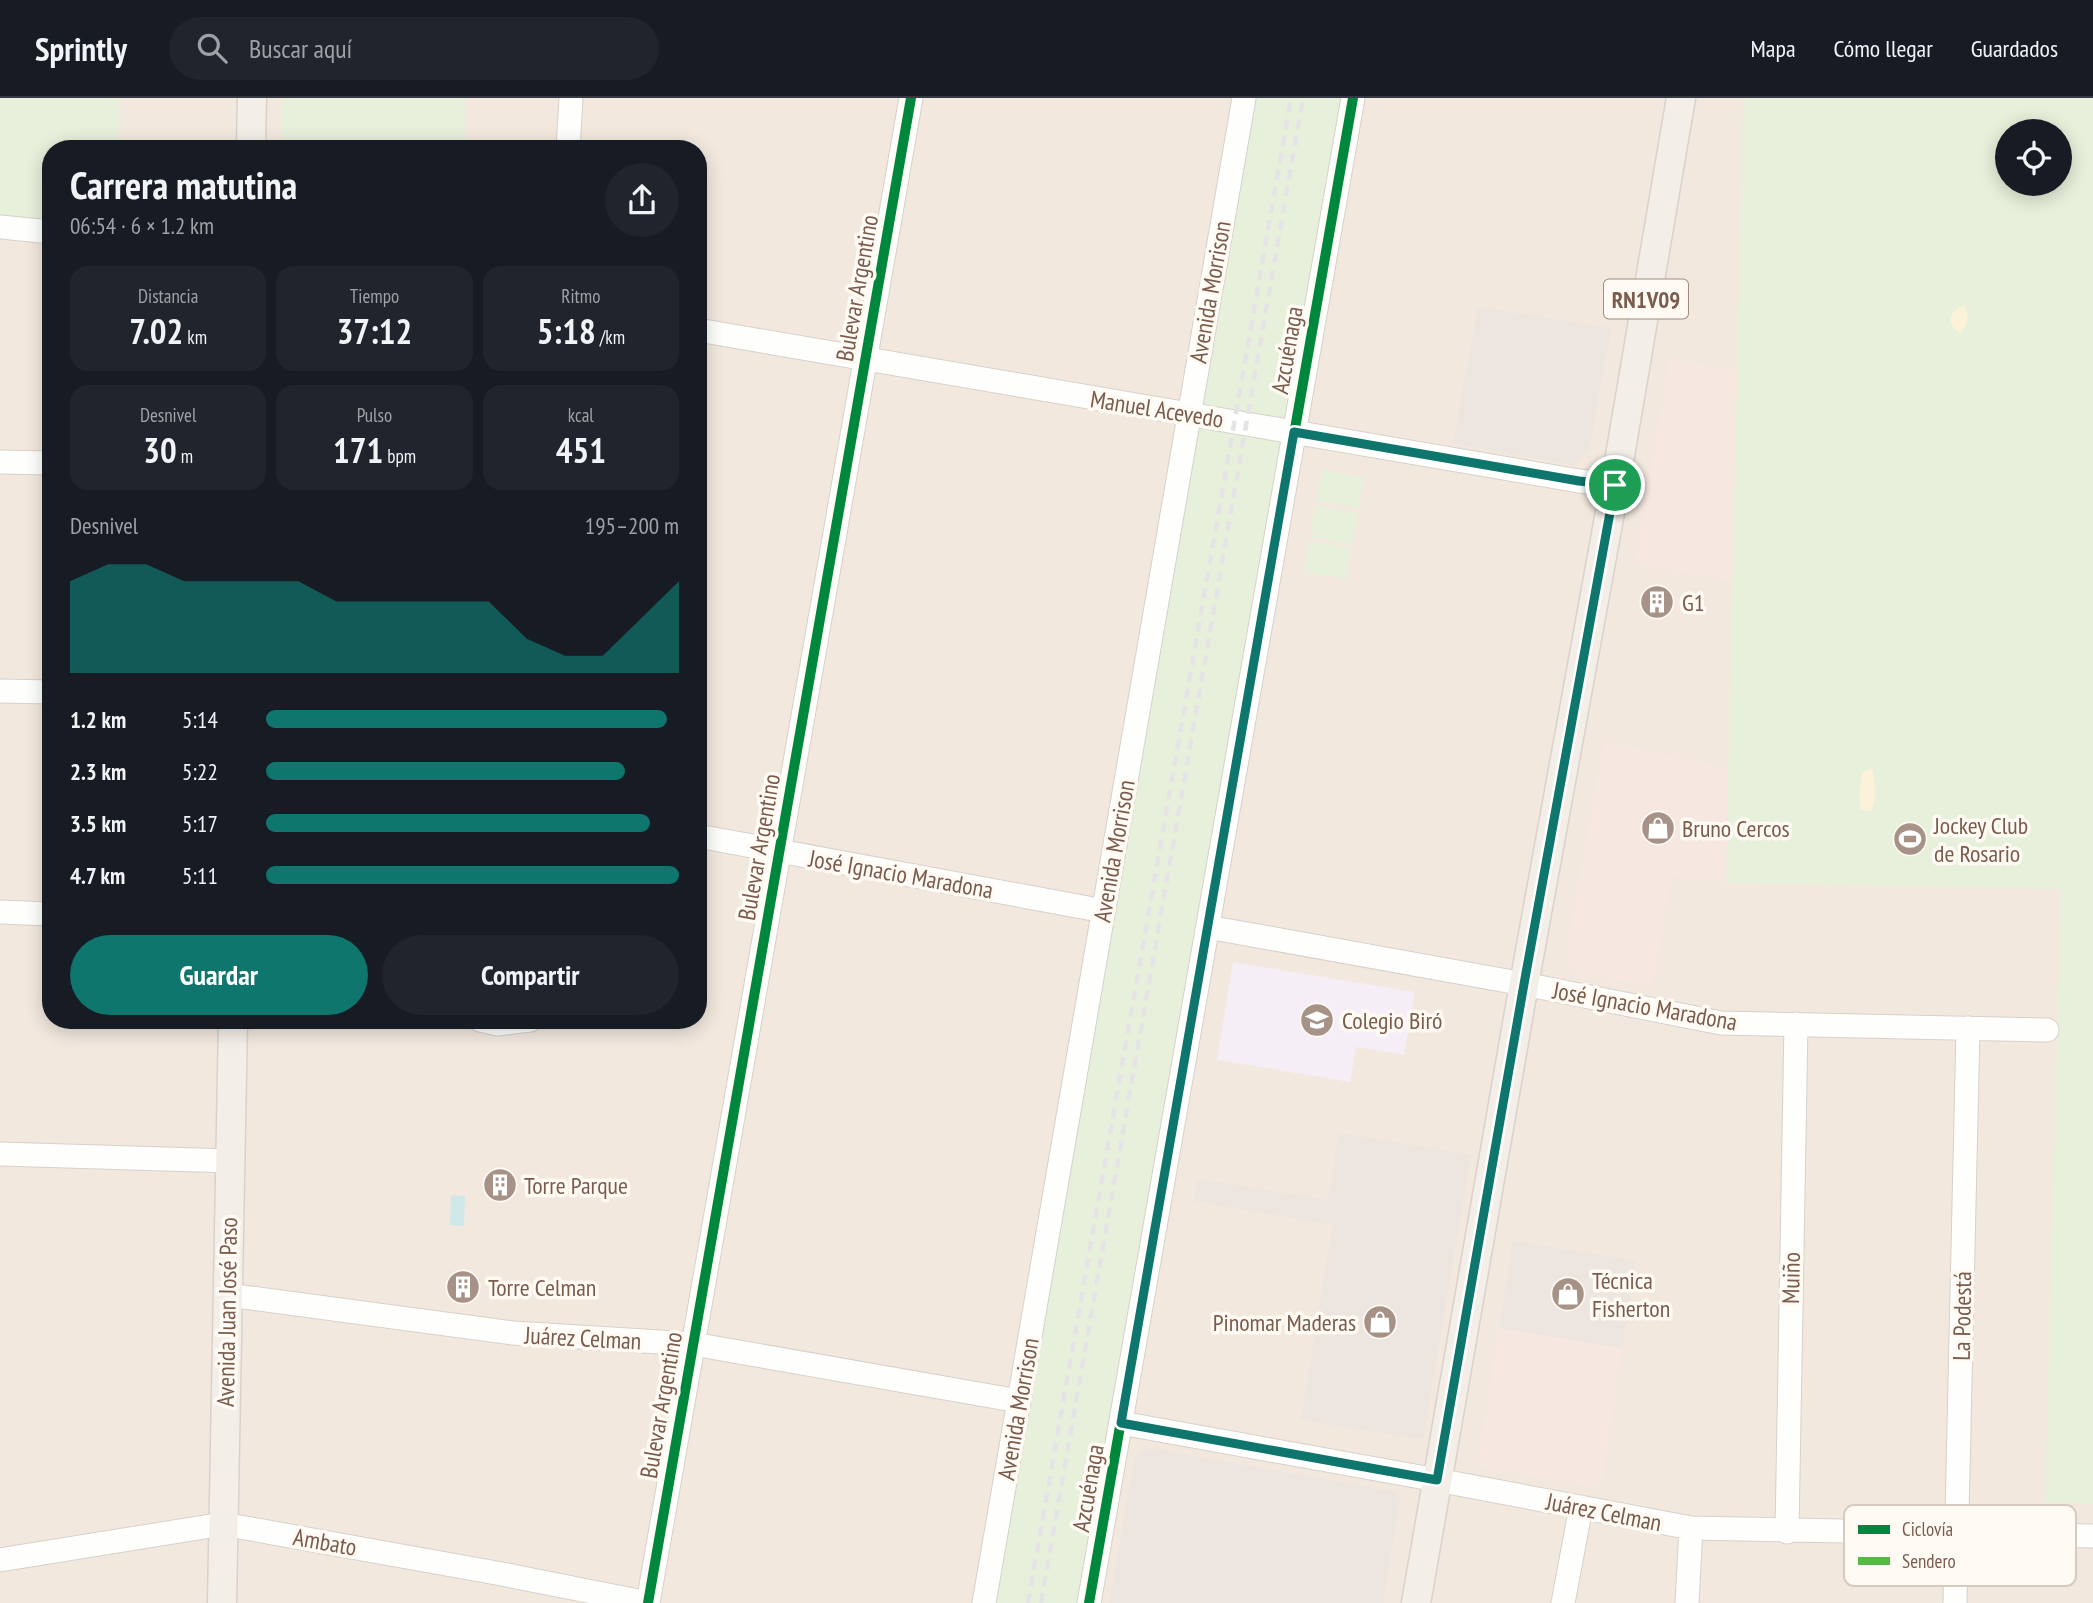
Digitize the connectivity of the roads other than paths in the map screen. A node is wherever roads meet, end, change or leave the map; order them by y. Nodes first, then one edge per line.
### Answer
1 (251, 98) edge
2 (572, 98) edge
3 (911, 98) edge
4 (1244, 98) edge
5 (1353, 98) edge
6 (1679, 103) edge
7 (251, 140) edge
8 (569, 140) edge
9 (0, 227) edge
10 (42, 231) edge
11 (707, 332) edge
12 (866, 359) junction
13 (1189, 415) junction
14 (1294, 432) junction
15 (0, 462) edge
16 (42, 463) edge
17 (1615, 485) junction
18 (0, 691) edge
19 (42, 692) edge
20 (707, 838) edge
21 (780, 851) junction
22 (1104, 911) junction
23 (0, 912) edge
24 (42, 914) edge
25 (1208, 928) junction
26 (1524, 984) junction
27 (1796, 1024) junction
28 (1968, 1028) junction
29 (233, 1029) edge
30 (2047, 1030) dead end
31 (0, 1154) edge
32 (230, 1161) junction
33 (228, 1294) junction
34 (694, 1344) junction
35 (1019, 1401) junction
36 (1121, 1423) junction
37 (1437, 1480) junction
38 (1958, 1505) edge
39 (1581, 1507) junction
40 (223, 1524) junction
41 (1691, 1528) junction
42 (1787, 1532) junction
43 (1844, 1532) edge
44 (0, 1560) edge
45 (222, 1603) edge
46 (648, 1603) edge
47 (984, 1603) edge
48 (1089, 1603) edge
49 (1416, 1603) edge
50 (1563, 1603) edge
51 (1687, 1603) edge

1 - 7 main road
2 - 8 street
3 - 12 street, Bulevar Argentino
4 - 13 street, Avenida Morrison
5 - 14 street, Azcuénaga
6 - 17 main road, RN1V09
9 - 10 street
11 - 12 street, Manuel Acevedo
12 - 13 street, Manuel Acevedo
12 - 21 street, Bulevar Argentino
13 - 14 street, Manuel Acevedo
13 - 22 street, Avenida Morrison
14 - 17 street, Manuel Acevedo
14 - 25 street, Azcuénaga
15 - 16 street
17 - 26 main road, RN1V09
18 - 19 street
20 - 21 street, José Ignacio Maradona
21 - 22 street, José Ignacio Maradona
21 - 34 street, Bulevar Argentino
22 - 35 street, Avenida Morrison
23 - 24 street
25 - 26 street, José Ignacio Maradona
25 - 36 street, Azcuénaga
26 - 27 street, José Ignacio Maradona
26 - 37 main road, RN1V09
27 - 28 street, José Ignacio Maradona
27 - 42 street, Muiño
28 - 30 street, José Ignacio Maradona
28 - 38 street, La Podestá
29 - 32 main road, Avenida Juan José Paso
31 - 32 street
32 - 33 main road, Avenida Juan José Paso
33 - 34 street, Juárez Celman
33 - 40 main road, Avenida Juan José Paso
34 - 35 street, Juárez Celman
34 - 46 street, Bulevar Argentino
35 - 47 street, Avenida Morrison
36 - 37 street, Juárez Celman
36 - 48 street, Azcuénaga
37 - 39 street, Juárez Celman
37 - 49 main road, RN1V09
39 - 41 street, Juárez Celman
39 - 50 street
40 - 44 street, Ambato
40 - 45 main road, Avenida Juan José Paso
40 - 46 street, Ambato
41 - 42 street, Juárez Celman
41 - 51 street
42 - 43 street, Juárez Celman

